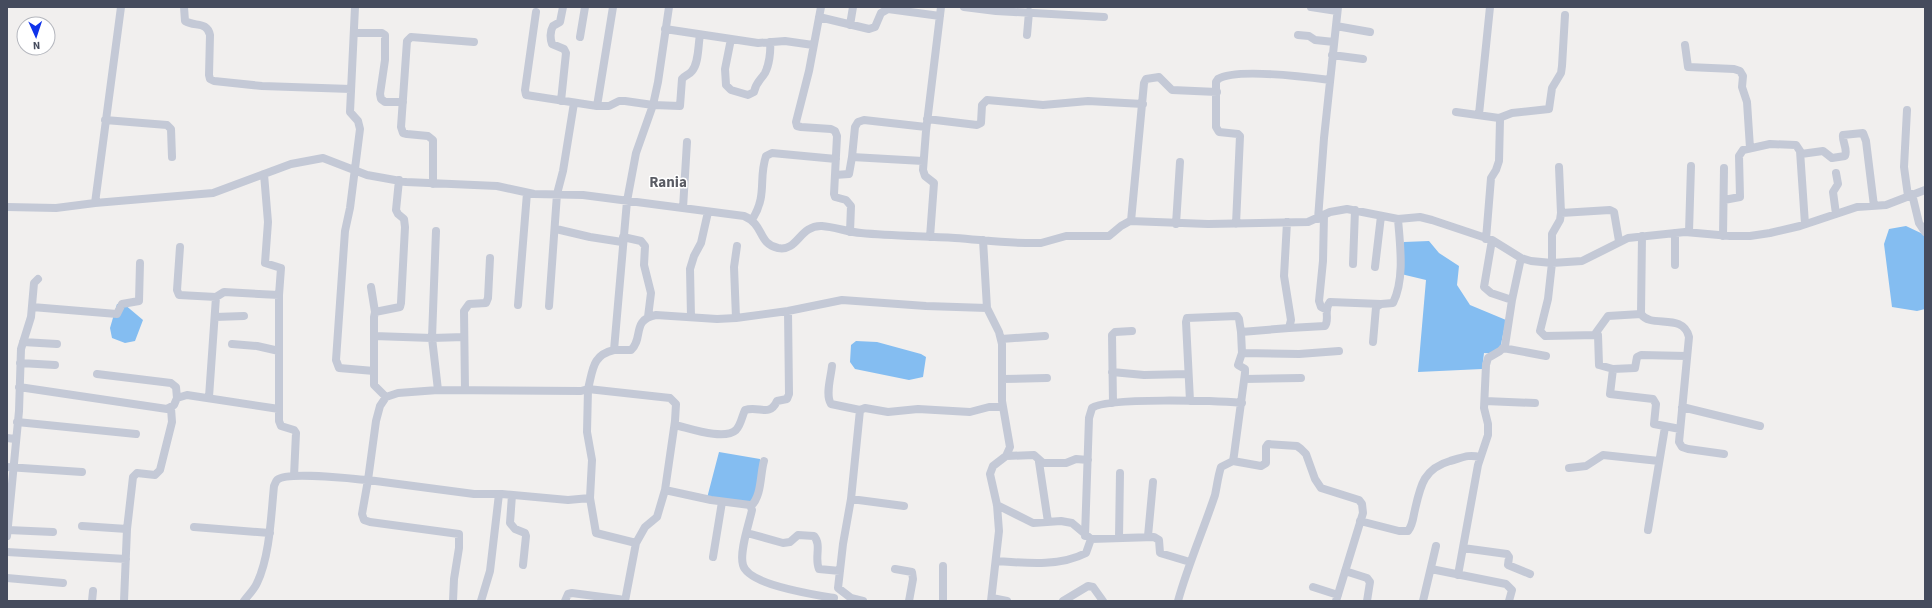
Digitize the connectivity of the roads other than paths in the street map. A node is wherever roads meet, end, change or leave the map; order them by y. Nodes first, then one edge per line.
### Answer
1 (121, 7) edge
2 (184, 7) edge
3 (355, 7) edge
4 (564, 7) edge
5 (585, 7) edge
6 (613, 7) edge
7 (669, 7) edge
8 (821, 7) edge
9 (853, 7) edge
10 (941, 7) edge
11 (964, 7) edge
12 (1311, 7) edge
13 (1490, 7) edge
14 (1338, 9) edge
15 (536, 12) dead end
16 (1029, 12) junction
17 (1565, 15) dead end
18 (937, 16) junction
19 (819, 17) junction
20 (1104, 17) dead end
21 (850, 25) junction
22 (1336, 26) junction
23 (665, 29) junction
24 (1370, 32) dead end
25 (354, 33) junction
26 (700, 35) junction
27 (1298, 35) dead end
28 (1028, 36) dead end
29 (580, 37) dead end
30 (731, 39) junction
31 (474, 42) dead end
32 (770, 42) junction
33 (1334, 42) junction
34 (813, 45) junction
35 (1685, 45) dead end
36 (1332, 55) junction
37 (1363, 59) dead end
38 (1330, 80) junction
39 (351, 89) junction
40 (1217, 92) junction
41 (561, 101) junction
42 (403, 102) junction
43 (574, 104) junction
44 (1143, 104) junction
45 (652, 105) junction
46 (597, 106) junction
47 (1907, 110) dead end
48 (1456, 112) dead end
49 (1479, 114) junction
50 (1499, 118) junction
51 (105, 120) junction
52 (927, 123) junction
53 (687, 142) dead end
54 (1750, 148) junction
55 (1801, 154) junction
56 (172, 157) dead end
57 (852, 157) junction
58 (836, 159) junction
59 (921, 161) junction
60 (1180, 162) dead end
61 (1692, 166) dead end
62 (1560, 167) dead end
63 (1724, 168) dead end
64 (355, 170) junction
65 (1836, 173) dead end
66 (264, 174) junction
67 (835, 175) junction
68 (399, 180) junction
69 (433, 184) junction
70 (1925, 190) edge
71 (1910, 195) junction
72 (527, 199) junction
73 (557, 199) junction
74 (1724, 200) junction
75 (627, 201) junction
76 (95, 203) junction
77 (1874, 206) junction
78 (7, 207) edge
79 (683, 208) junction
80 (1355, 210) junction
81 (708, 212) junction
82 (1561, 213) junction
83 (1836, 214) junction
84 (1381, 216) junction
85 (1321, 217) junction
86 (1398, 219) junction
87 (752, 220) junction
88 (1132, 221) junction
89 (1287, 222) junction
90 (1176, 224) junction
91 (1236, 224) junction
92 (1805, 224) junction
93 (556, 228) junction
94 (436, 231) dead end
95 (850, 232) junction
96 (1689, 232) junction
97 (1925, 232) edge
98 (1676, 233) junction
99 (926, 236) junction
100 (1642, 236) junction
101 (1723, 236) junction
102 (623, 240) junction
103 (1489, 240) junction
104 (1619, 241) junction
105 (180, 246) dead end
106 (737, 246) dead end
107 (984, 247) junction
108 (490, 258) dead end
109 (1521, 258) junction
110 (140, 263) dead end
111 (1552, 263) junction
112 (1353, 264) dead end
113 (1675, 265) dead end
114 (1375, 267) dead end
115 (38, 279) dead end
116 (371, 287) dead end
117 (279, 295) junction
118 (216, 297) junction
119 (1512, 300) junction
120 (1381, 304) junction
121 (518, 305) dead end
122 (549, 306) dead end
123 (32, 307) junction
124 (987, 308) junction
125 (1326, 310) junction
126 (788, 311) junction
127 (375, 312) junction
128 (1641, 314) junction
129 (244, 316) dead end
130 (215, 317) junction
131 (648, 317) junction
132 (691, 317) junction
133 (736, 318) junction
134 (1289, 328) junction
135 (1132, 331) dead end
136 (1241, 332) junction
137 (1596, 334) junction
138 (374, 336) junction
139 (1045, 336) dead end
140 (464, 337) junction
141 (432, 338) junction
142 (1001, 339) junction
143 (23, 342) junction
144 (1373, 342) dead end
145 (57, 344) dead end
146 (232, 344) dead end
147 (1503, 348) junction
148 (614, 350) junction
149 (279, 351) junction
150 (1339, 351) dead end
151 (1242, 353) junction
152 (1546, 356) dead end
153 (1687, 356) junction
154 (20, 363) junction
155 (55, 365) dead end
156 (832, 366) dead end
157 (1613, 369) junction
158 (374, 372) junction
159 (1112, 372) junction
160 (97, 374) dead end
161 (1188, 374) junction
162 (1047, 378) dead end
163 (1301, 378) dead end
164 (1002, 379) junction
165 (1245, 379) junction
166 (19, 387) junction
167 (588, 389) junction
168 (438, 390) junction
169 (465, 390) junction
170 (209, 397) junction
171 (386, 397) junction
172 (177, 398) junction
173 (1190, 401) junction
174 (1485, 401) junction
175 (1113, 403) junction
176 (1242, 403) junction
177 (1535, 403) dead end
178 (996, 407) junction
179 (1682, 407) junction
180 (171, 408) junction
181 (279, 409) junction
182 (860, 410) junction
183 (17, 422) junction
184 (675, 425) junction
185 (1760, 426) dead end
186 (1665, 427) junction
187 (1680, 429) junction
188 (136, 434) dead end
189 (11, 439) edge
190 (1724, 454) dead end
191 (1006, 456) junction
192 (1480, 457) junction
193 (1088, 460) junction
194 (764, 461) dead end
195 (1233, 461) junction
196 (1660, 461) junction
197 (1039, 462) junction
198 (11, 468) edge
199 (1569, 468) dead end
200 (82, 472) dead end
201 (1120, 473) dead end
202 (294, 476) junction
203 (368, 480) junction
204 (1153, 482) dead end
205 (665, 490) junction
206 (499, 494) junction
207 (512, 495) junction
208 (9, 497) edge
209 (590, 498) junction
210 (851, 499) junction
211 (722, 502) junction
212 (997, 505) junction
213 (751, 506) junction
214 (904, 506) dead end
215 (1360, 521) junction
216 (1048, 522) junction
217 (82, 526) dead end
218 (194, 527) dead end
219 (8, 529) edge
220 (127, 529) junction
221 (1648, 530) dead end
222 (53, 532) dead end
223 (270, 533) junction
224 (747, 533) junction
225 (1148, 536) junction
226 (1088, 537) junction
227 (1119, 538) junction
228 (636, 543) junction
229 (1436, 546) dead end
230 (1463, 548) junction
231 (7, 552) edge
232 (713, 557) dead end
233 (126, 559) junction
234 (996, 561) junction
235 (1190, 562) junction
236 (523, 565) dead end
237 (943, 566) dead end
238 (895, 569) dead end
239 (1431, 569) junction
240 (840, 571) junction
241 (1345, 571) junction
242 (1530, 574) dead end
243 (1458, 575) junction
244 (7, 578) edge
245 (63, 583) dead end
246 (1313, 587) dead end
247 (838, 588) junction
248 (93, 590) dead end
249 (1073, 598) edge
250 (1337, 598) edge
251 (625, 600) edge
252 (833, 600) edge
253 (992, 600) edge
254 (92, 601) edge
255 (124, 601) edge
256 (244, 601) edge
257 (453, 601) edge
258 (481, 601) edge
259 (565, 601) edge
260 (863, 601) edge
261 (909, 601) edge
262 (943, 601) edge
263 (1007, 601) edge
264 (1063, 601) edge
265 (1103, 601) edge
266 (1178, 601) edge
267 (1367, 601) edge
268 (1423, 601) edge
269 (1511, 601) edge

1 - 51 street
2 - 39 street
3 - 25 street
4 - 41 street
5 - 29 street
6 - 46 street
7 - 23 street
8 - 19 street
9 - 21 street
10 - 18 street
11 - 16 street
12 - 14 street
13 - 49 street
14 - 22 street
15 - 41 street
16 - 20 street
16 - 28 street
17 - 50 street
18 - 21 street
18 - 52 street
19 - 21 street
19 - 34 street
22 - 24 street
22 - 33 street
23 - 26 street
23 - 45 street
25 - 39 street
25 - 42 street
26 - 30 street
26 - 45 street
27 - 33 street
30 - 32 street
30 - 32 street
31 - 42 street
32 - 34 street
33 - 36 street
34 - 58 street
35 - 54 street
36 - 37 street
36 - 38 street
38 - 40 street
38 - 85 street
39 - 64 street
40 - 44 street
40 - 91 street
41 - 43 street
42 - 69 street
43 - 46 street
43 - 73 street
44 - 52 street
44 - 88 street
45 - 46 street
45 - 75 street
47 - 71 street
48 - 49 street
49 - 50 street
50 - 103 street
51 - 56 street
51 - 76 street
52 - 57 street
52 - 59 street
53 - 79 street
54 - 55 street
54 - 74 street
55 - 77 street
55 - 92 street
57 - 59 street
57 - 67 street
58 - 67 street
58 - 87 street
59 - 99 street
60 - 90 street
61 - 96 street
62 - 82 street
63 - 74 street
64 - 66 street
64 - 68 street
64 - 158 street
65 - 83 street
66 - 76 street
66 - 117 street
67 - 95 street
68 - 69 street
68 - 127 street
69 - 72 street
70 - 71 street
71 - 77 street
71 - 97 street
72 - 73 street
72 - 121 street
73 - 75 street
73 - 93 street
74 - 101 street
75 - 79 street
75 - 102 street
76 - 78 street
77 - 83 street
79 - 81 street
80 - 84 street
80 - 85 street
80 - 112 street
81 - 87 street
81 - 132 street
82 - 104 street
82 - 111 street
83 - 92 street
84 - 86 street
84 - 114 street
85 - 89 street
85 - 125 street
86 - 103 street
86 - 120 street
87 - 95 street
88 - 90 street
88 - 107 street
89 - 91 street
89 - 134 street
90 - 91 street
92 - 101 street
93 - 102 street
93 - 122 street
94 - 141 street
95 - 99 street
96 - 98 street
96 - 101 street
98 - 100 street
98 - 113 street
99 - 107 street
100 - 104 street
100 - 128 street
102 - 131 street
102 - 148 street
103 - 109 street
103 - 119 street
104 - 111 street
105 - 118 street
106 - 133 street
107 - 124 street
108 - 140 street
109 - 111 street
109 - 119 street
110 - 123 street
111 - 137 street
115 - 123 street
116 - 127 street
117 - 118 street
117 - 149 street
118 - 130 street
119 - 147 street
120 - 125 street
120 - 144 street
123 - 143 street
124 - 126 street
124 - 142 street
125 - 134 street
126 - 133 street
126 - 184 street
127 - 138 street
128 - 137 street
128 - 153 street
129 - 130 street
130 - 170 street
131 - 132 street
131 - 148 street
132 - 133 street
134 - 136 street
135 - 159 street
136 - 151 street
136 - 161 street
137 - 157 street
138 - 141 street
138 - 158 street
139 - 142 street
140 - 141 street
140 - 169 street
141 - 168 street
142 - 164 street
143 - 145 street
143 - 154 street
146 - 149 street
147 - 152 street
147 - 174 street
148 - 167 street
149 - 181 street
150 - 151 street
151 - 165 street
153 - 157 street
153 - 179 street
154 - 155 street
154 - 166 street
156 - 182 street
157 - 186 street
158 - 171 street
159 - 161 street
159 - 175 street
160 - 172 street
161 - 173 street
162 - 164 street
163 - 165 street
164 - 178 street
165 - 176 street
166 - 180 street
166 - 183 street
167 - 169 street
167 - 184 street
167 - 209 street
168 - 169 street
168 - 171 street
170 - 172 street
170 - 181 street
171 - 203 street
172 - 180 street
173 - 175 street
173 - 176 street
174 - 177 street
174 - 192 street
175 - 193 street
176 - 195 street
178 - 182 street
178 - 191 street
179 - 185 street
179 - 187 street
180 - 220 street
181 - 202 street
182 - 210 street
183 - 188 street
183 - 189 street
184 - 205 street
186 - 187 street
186 - 196 street
187 - 190 street
189 - 198 street
191 - 197 street
191 - 212 street
192 - 215 street
192 - 230 street
193 - 197 street
193 - 226 street
194 - 213 street
195 - 215 street
195 - 235 street
196 - 199 street
196 - 221 street
197 - 216 street
198 - 200 street
198 - 208 street
201 - 227 street
202 - 203 street
202 - 223 street
203 - 206 street
203 - 257 street
204 - 225 street
205 - 211 street
205 - 228 street
206 - 207 street
206 - 258 street
207 - 209 street
207 - 236 street
208 - 219 street
209 - 228 street
210 - 214 street
210 - 240 street
211 - 213 street
211 - 232 street
212 - 216 street
212 - 234 street
213 - 224 street
215 - 241 street
216 - 226 street
217 - 220 street
218 - 223 street
219 - 222 street
220 - 233 street
223 - 256 street
224 - 240 street
224 - 252 street
225 - 227 street
225 - 235 street
226 - 227 street
226 - 234 street
228 - 251 street
229 - 239 street
230 - 242 street
230 - 243 street
231 - 233 street
233 - 255 street
234 - 253 street
235 - 266 street
237 - 262 street
238 - 261 street
239 - 243 street
239 - 268 street
240 - 247 street
241 - 250 street
241 - 267 street
243 - 269 street
244 - 245 street
246 - 250 street
247 - 252 street
247 - 260 street
248 - 254 street
249 - 264 street
249 - 265 street
251 - 259 street
253 - 263 street

